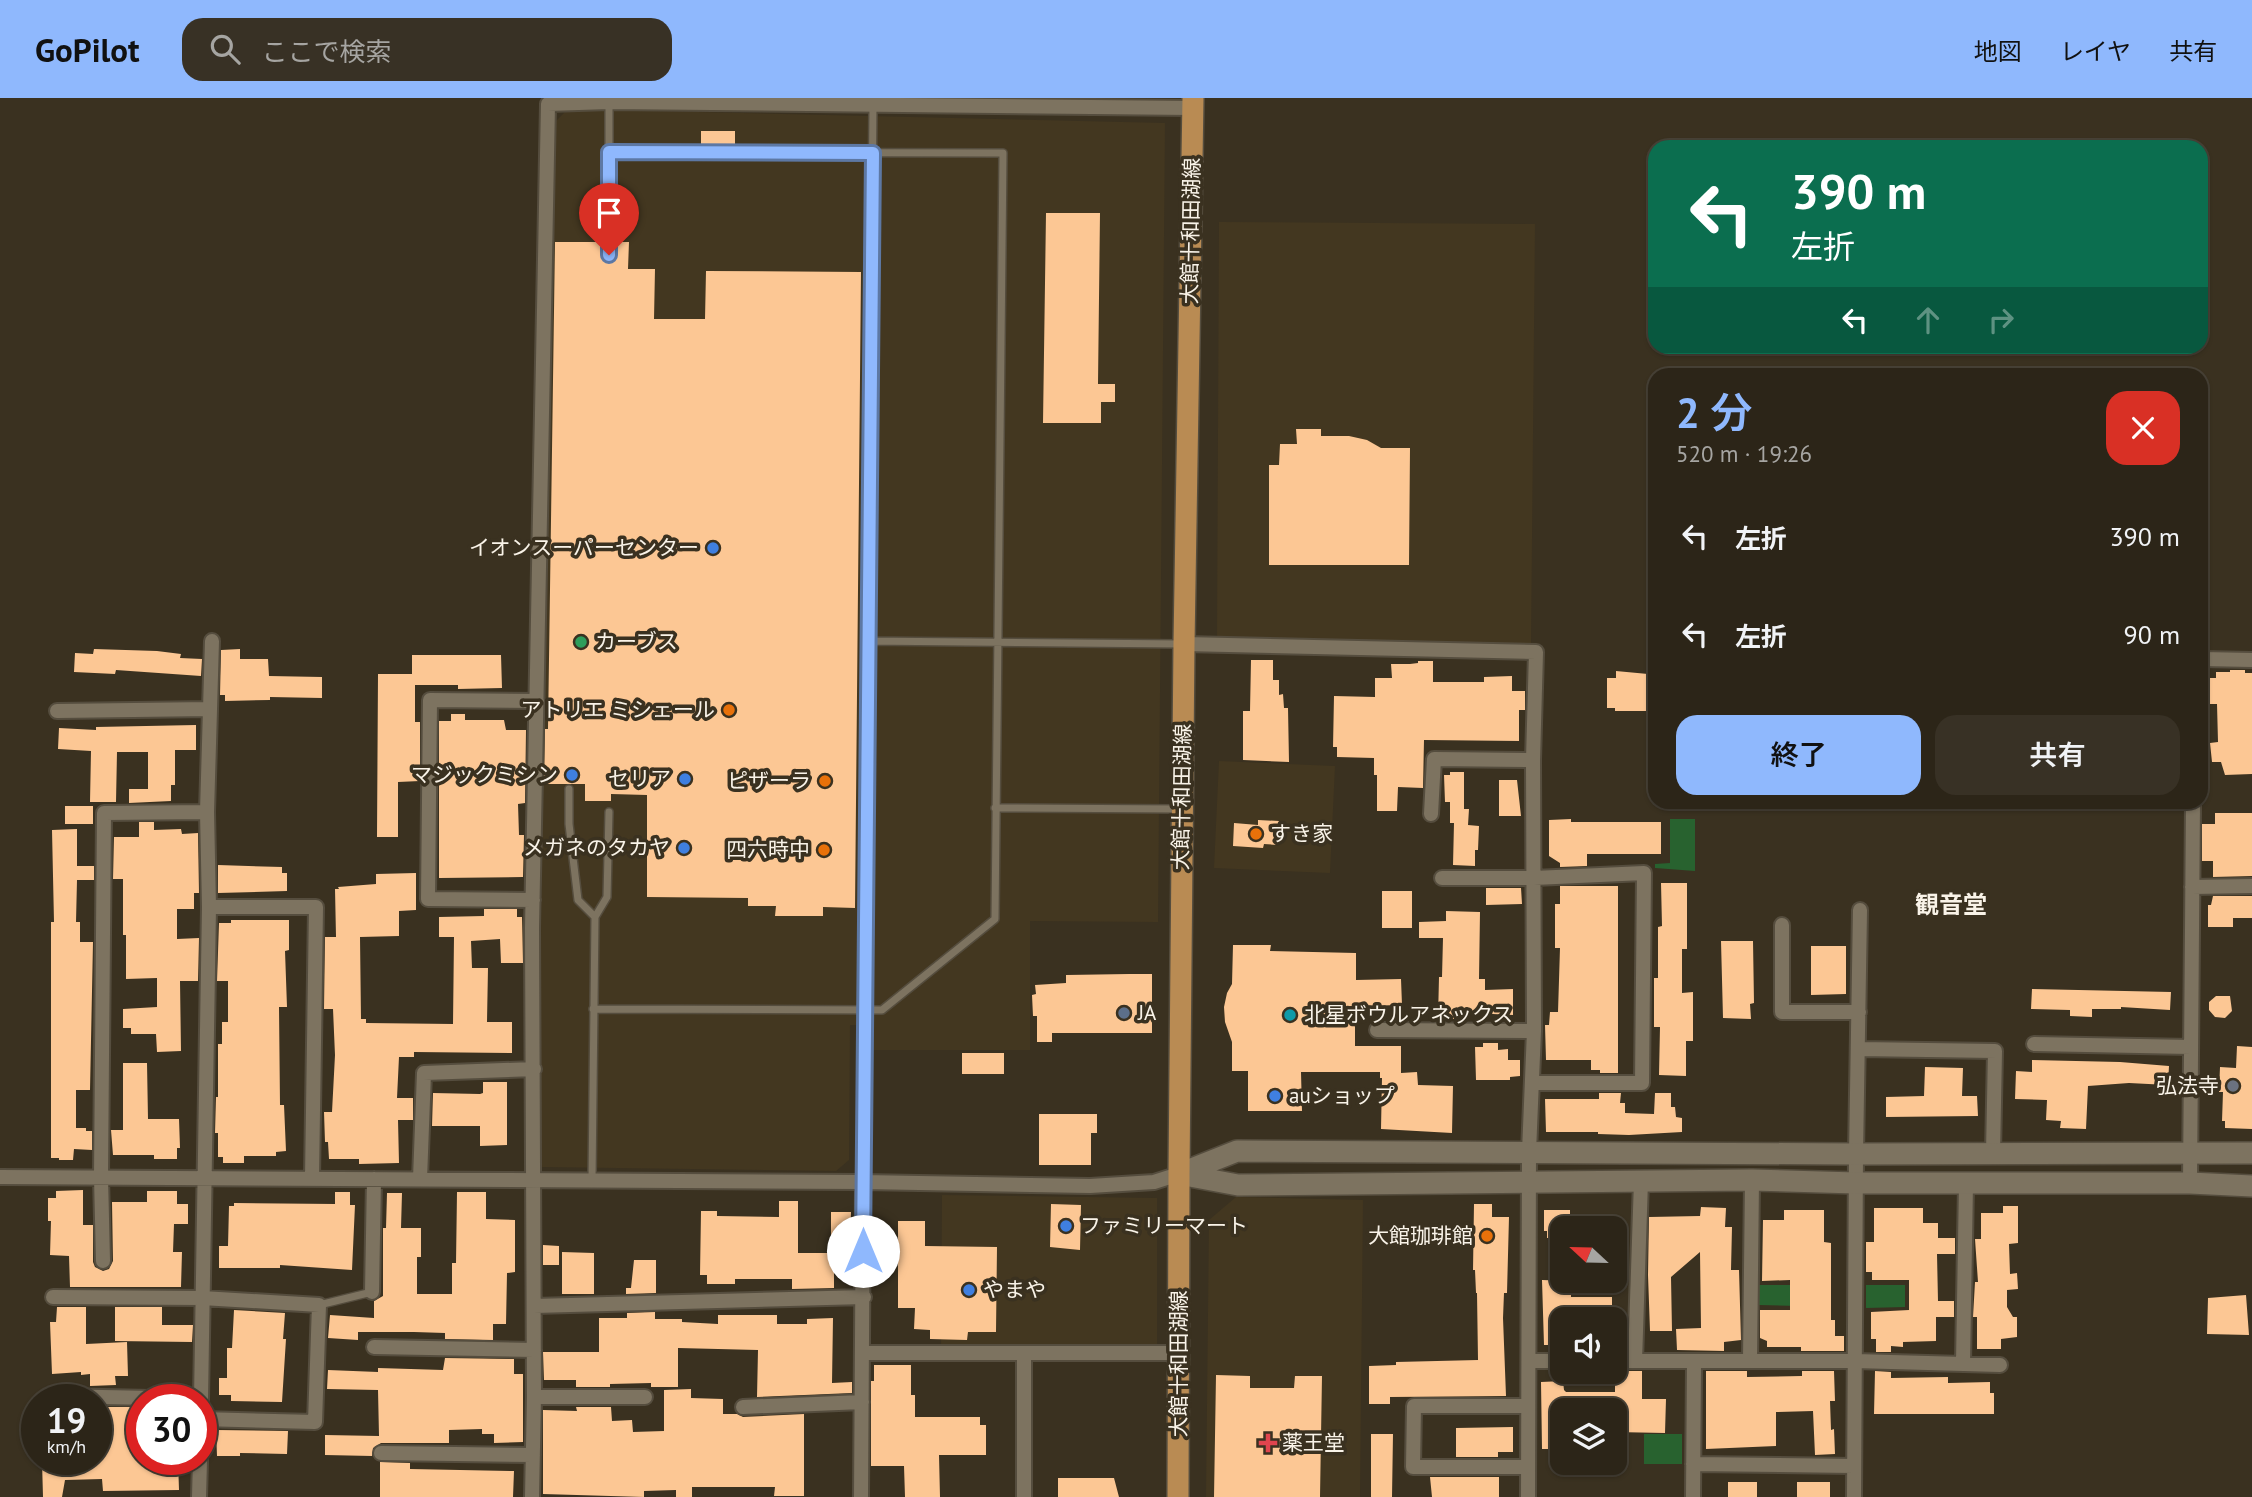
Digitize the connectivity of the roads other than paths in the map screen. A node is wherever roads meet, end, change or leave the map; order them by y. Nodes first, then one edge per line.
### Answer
1 (610, 102) junction
2 (873, 102) edge
3 (984, 102) edge
4 (1193, 103) edge
5 (609, 152) junction
6 (873, 153) junction
7 (609, 255) dead end
8 (212, 641) dead end
9 (868, 641) junction
10 (998, 643) junction
11 (1184, 644) junction
12 (2208, 659) edge
13 (2252, 660) edge
14 (537, 701) junction
15 (210, 709) junction
16 (57, 710) dead end
17 (1533, 760) junction
18 (569, 789) dead end
19 (995, 808) junction
20 (1182, 809) junction
21 (2193, 809) edge
22 (207, 812) junction
23 (608, 812) dead end
24 (1431, 814) dead end
25 (1442, 878) dead end
26 (1534, 878) junction
27 (2252, 886) edge
28 (2192, 887) junction
29 (533, 900) junction
30 (209, 907) junction
31 (1860, 910) dead end
32 (595, 917) junction
33 (1782, 925) dead end
34 (593, 1009) junction
35 (865, 1010) junction
36 (1859, 1012) junction
37 (1377, 1030) dead end
38 (1534, 1031) junction
39 (2034, 1044) dead end
40 (2192, 1046) junction
41 (1859, 1049) junction
42 (534, 1069) junction
43 (1532, 1083) junction
44 (1529, 1152) junction
45 (2191, 1153) junction
46 (2252, 1153) edge
47 (1856, 1154) junction
48 (1993, 1154) junction
49 (1179, 1174) junction
50 (0, 1177) edge
51 (102, 1177) junction
52 (205, 1179) junction
53 (312, 1179) junction
54 (374, 1179) junction
55 (420, 1179) junction
56 (592, 1180) junction
57 (1752, 1180) junction
58 (534, 1181) junction
59 (1641, 1181) junction
60 (863, 1182) junction
61 (1529, 1183) junction
62 (1966, 1183) junction
63 (2190, 1183) junction
64 (1856, 1184) junction
65 (2252, 1186) edge
66 (103, 1261) dead end
67 (372, 1292) joint
68 (53, 1297) dead end
69 (864, 1297) junction
70 (202, 1298) junction
71 (319, 1305) junction
72 (534, 1306) junction
73 (374, 1347) dead end
74 (534, 1350) junction
75 (863, 1353) junction
76 (1024, 1353) junction
77 (1178, 1353) junction
78 (1529, 1361) junction
79 (1550, 1361) edge
80 (1627, 1361) edge
81 (1635, 1361) junction
82 (1750, 1361) junction
83 (1855, 1361) junction
84 (1694, 1362) junction
85 (1963, 1364) junction
86 (2000, 1365) dead end
87 (201, 1384) edge
88 (645, 1396) dead end
89 (534, 1397) junction
90 (862, 1402) junction
91 (1528, 1406) junction
92 (743, 1407) dead end
93 (217, 1419) edge
94 (381, 1453) dead end
95 (533, 1455) junction
96 (1693, 1464) junction
97 (1854, 1466) junction
98 (1528, 1467) junction
99 (200, 1475) edge
100 (199, 1497) edge
101 (532, 1497) edge
102 (861, 1497) edge
103 (1024, 1497) edge
104 (1178, 1497) edge
105 (1528, 1497) edge
106 (1693, 1497) edge
107 (1854, 1497) edge

1 - 2 street
1 - 5 lane
1 - 14 street
2 - 3 street
2 - 6 lane
3 - 4 street
4 - 11 main road, 大館十和田湖線
5 - 6 lane
5 - 7 lane
6 - 9 lane
6 - 10 lane
8 - 15 street
9 - 10 lane
9 - 35 lane
10 - 11 lane
10 - 19 lane
11 - 17 street
11 - 20 main road, 大館十和田湖線
12 - 13 street
14 - 29 street
14 - 29 street
15 - 16 street
15 - 22 street
17 - 24 street
17 - 26 street
18 - 32 lane
19 - 20 lane
19 - 35 lane
20 - 49 main road, 大館十和田湖線
21 - 28 street
22 - 30 street
22 - 51 street
23 - 32 lane
25 - 26 street
26 - 38 street
26 - 43 street
27 - 28 street
28 - 40 street
29 - 42 street
30 - 52 street
30 - 53 street
31 - 36 street
32 - 34 lane
33 - 36 street
34 - 35 lane
34 - 56 lane
35 - 60 lane
36 - 41 street
37 - 38 street
38 - 43 street
39 - 40 street
40 - 45 street
41 - 47 street
41 - 48 street
42 - 55 street
42 - 58 street
43 - 44 street
44 - 47 street
44 - 49 street
44 - 61 street
45 - 46 street
45 - 48 street
45 - 63 street
47 - 48 street
47 - 64 street
49 - 60 street
49 - 61 street
49 - 77 main road, 大館十和田湖線
50 - 51 street
51 - 52 street
51 - 66 street
52 - 53 street
52 - 70 street
53 - 54 street
54 - 55 street
54 - 67 street
55 - 58 street
56 - 58 street
56 - 60 street
57 - 59 street
57 - 64 street
57 - 82 street
58 - 72 street
59 - 61 street
59 - 81 street
60 - 69 street
61 - 78 street
62 - 63 street
62 - 64 street
62 - 85 street
63 - 65 street
64 - 83 street
67 - 71 lane
68 - 70 street
69 - 72 street
69 - 75 street
70 - 71 street
70 - 87 street
71 - 93 street
72 - 74 street
73 - 74 street
74 - 89 street
75 - 76 street
75 - 90 street
76 - 77 street
76 - 103 street
77 - 104 main road, 大館十和田湖線
78 - 79 street
78 - 91 street
80 - 81 street
81 - 84 street
82 - 83 street
82 - 84 street
83 - 85 street
83 - 97 street
84 - 96 street
85 - 86 street
88 - 89 street
89 - 95 street
90 - 92 street
90 - 102 street
91 - 98 street
91 - 98 street
94 - 95 street
95 - 101 street
96 - 97 street
96 - 106 street
97 - 107 street
98 - 105 street
99 - 100 street

